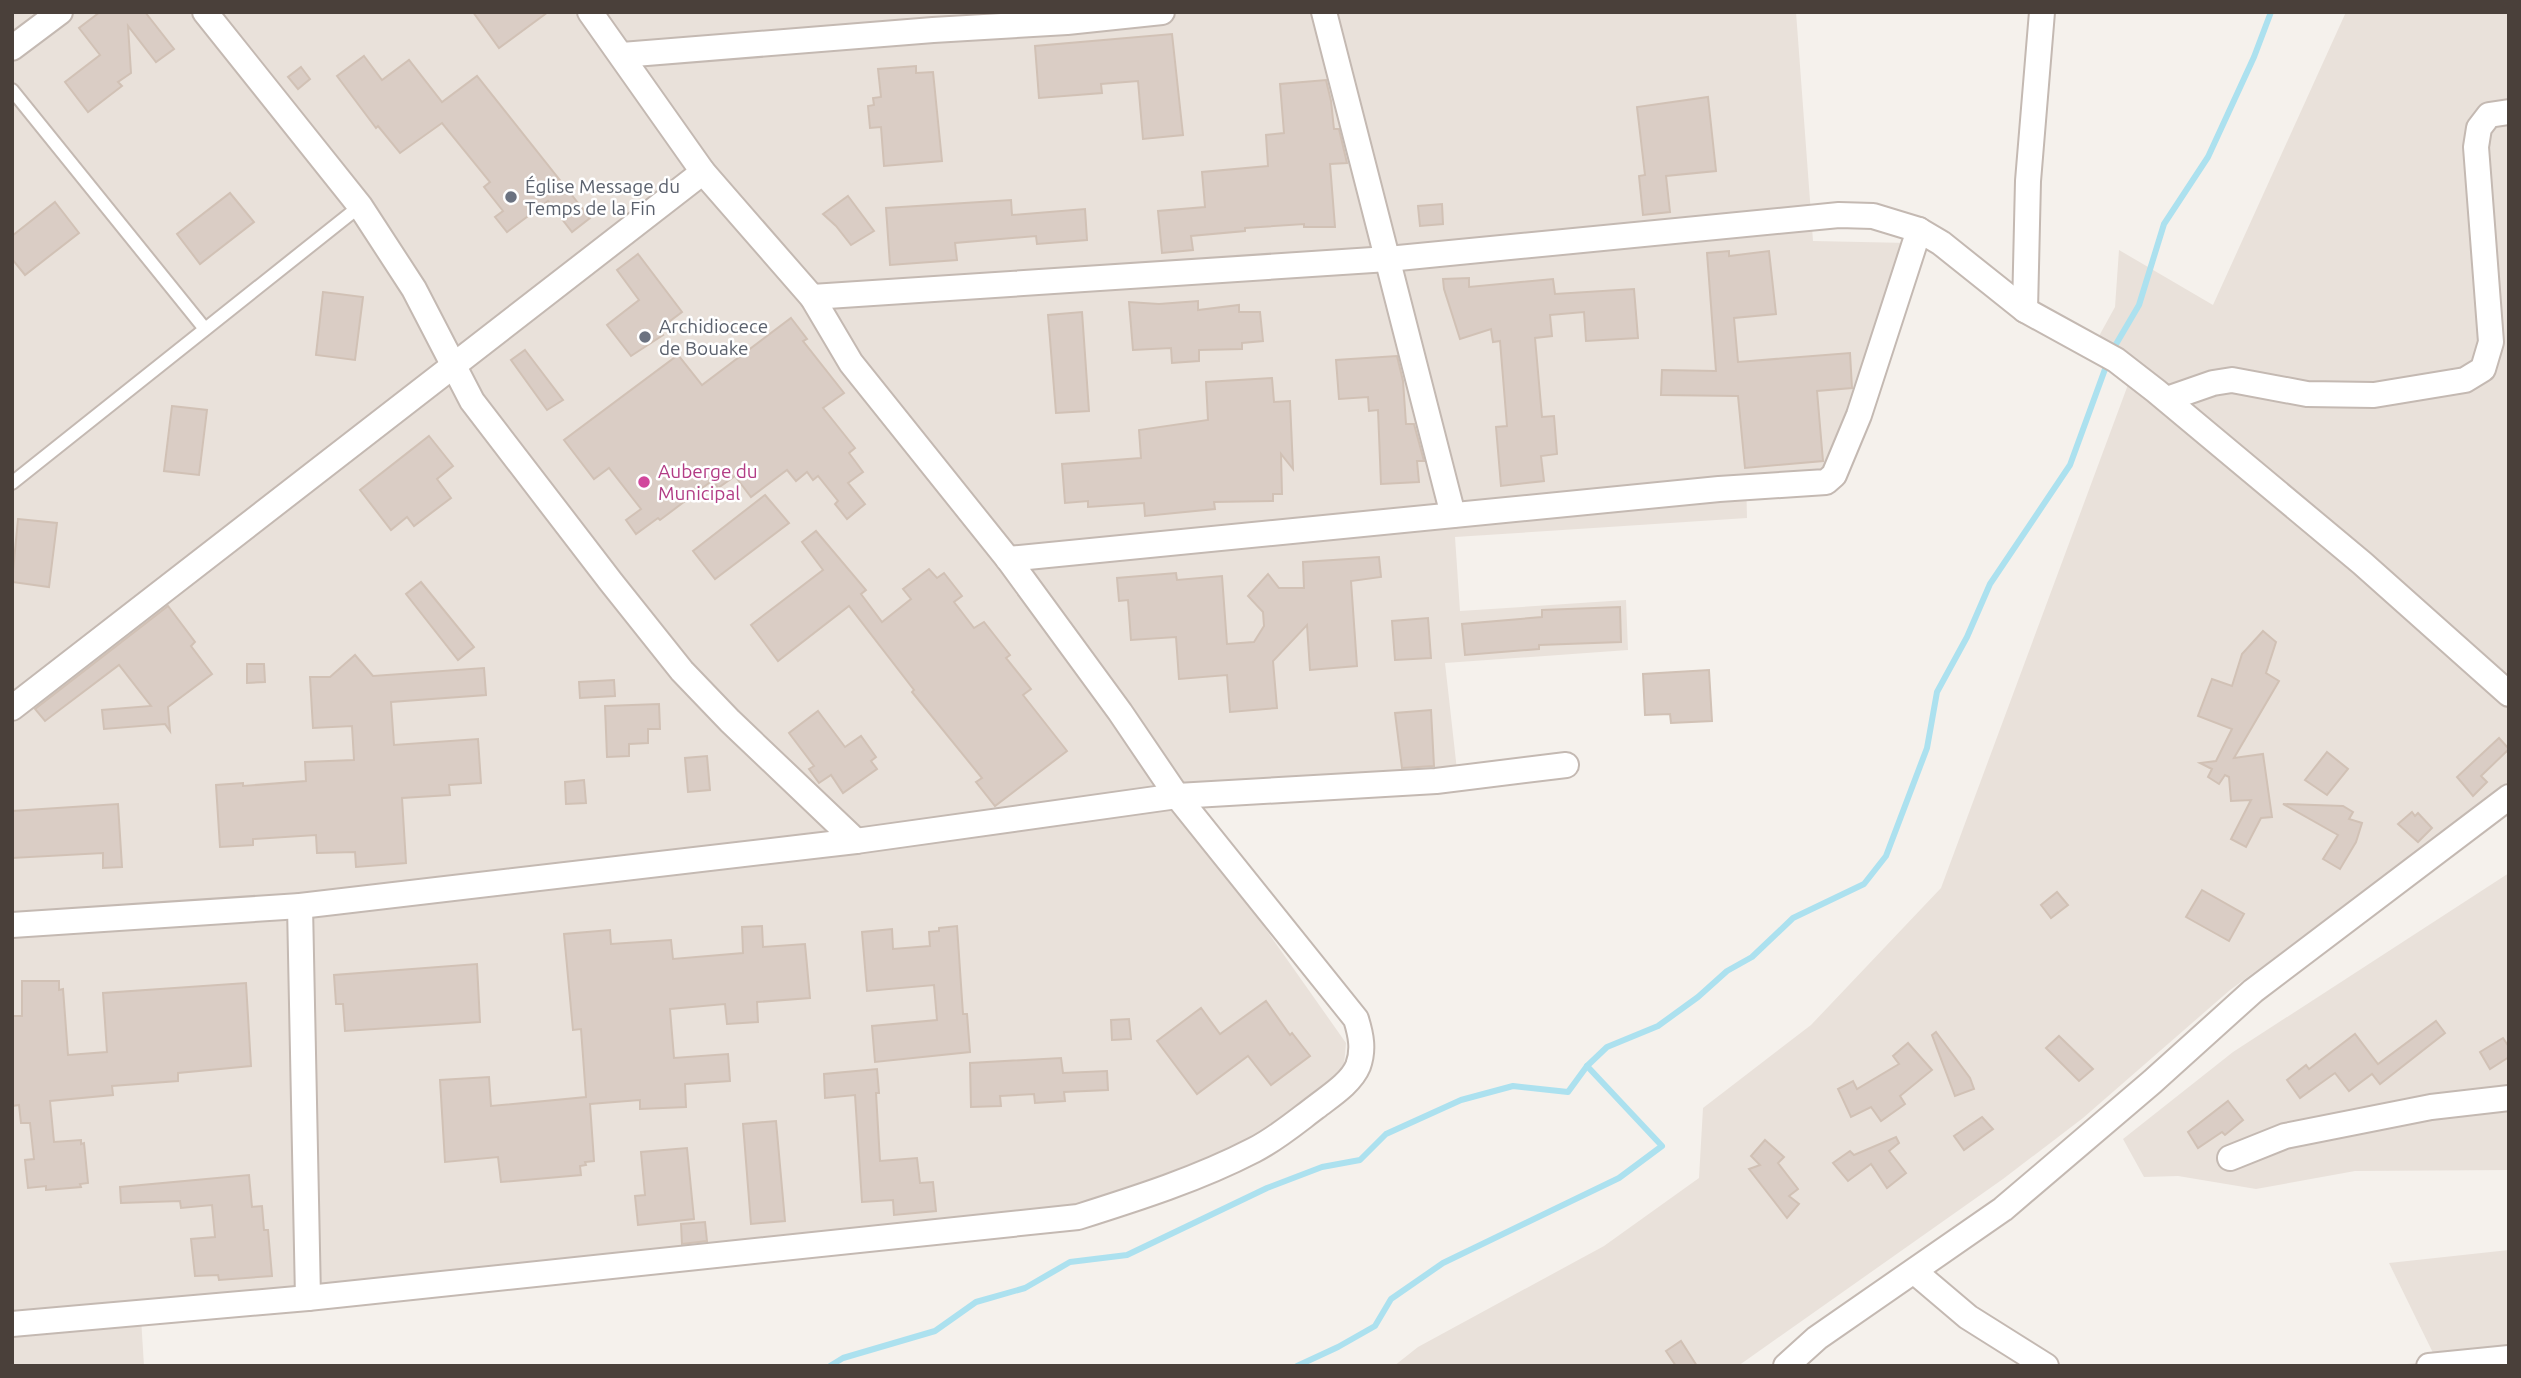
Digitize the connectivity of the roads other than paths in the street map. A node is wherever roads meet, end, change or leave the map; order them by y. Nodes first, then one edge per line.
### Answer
1 (60, 12) edge
2 (205, 12) edge
3 (590, 12) edge
4 (1163, 12) edge
5 (1325, 12) edge
6 (2042, 12) edge
7 (12, 48) edge
8 (622, 55) junction
9 (12, 90) edge
10 (2509, 112) edge
11 (703, 172) junction
12 (360, 206) junction
13 (1919, 230) junction
14 (1388, 259) junction
15 (812, 297) junction
16 (2025, 310) junction
17 (205, 329) junction
18 (454, 366) junction
19 (2167, 399) junction
20 (12, 483) edge
21 (1453, 515) junction
22 (1008, 559) junction
23 (2509, 694) edge
24 (12, 708) edge
25 (1566, 765) dead end
26 (1177, 796) junction
27 (2509, 797) edge
28 (856, 841) junction
29 (300, 906) junction
30 (12, 925) edge
31 (2509, 1098) edge
32 (2230, 1158) dead end
33 (1915, 1272) junction
34 (308, 1298) junction
35 (12, 1324) edge
36 (2509, 1357) edge
37 (1786, 1366) edge
38 (2046, 1366) edge
39 (2429, 1366) edge

1 - 7 street
2 - 12 street
3 - 8 street
4 - 8 street
5 - 14 street
6 - 16 street
8 - 11 street
9 - 17 lane
10 - 19 street
11 - 15 street
11 - 18 street
12 - 17 lane
12 - 18 street
13 - 14 street
13 - 16 street
13 - 21 street
14 - 15 street
14 - 21 street
15 - 22 street
16 - 19 street
17 - 20 lane
18 - 24 street
18 - 28 street
19 - 23 street
21 - 22 street
22 - 26 street
25 - 26 street
26 - 28 street
26 - 34 street
27 - 33 street
28 - 29 street
29 - 30 street
29 - 34 street
31 - 32 street
33 - 37 street
33 - 38 street
34 - 35 street
36 - 39 street

